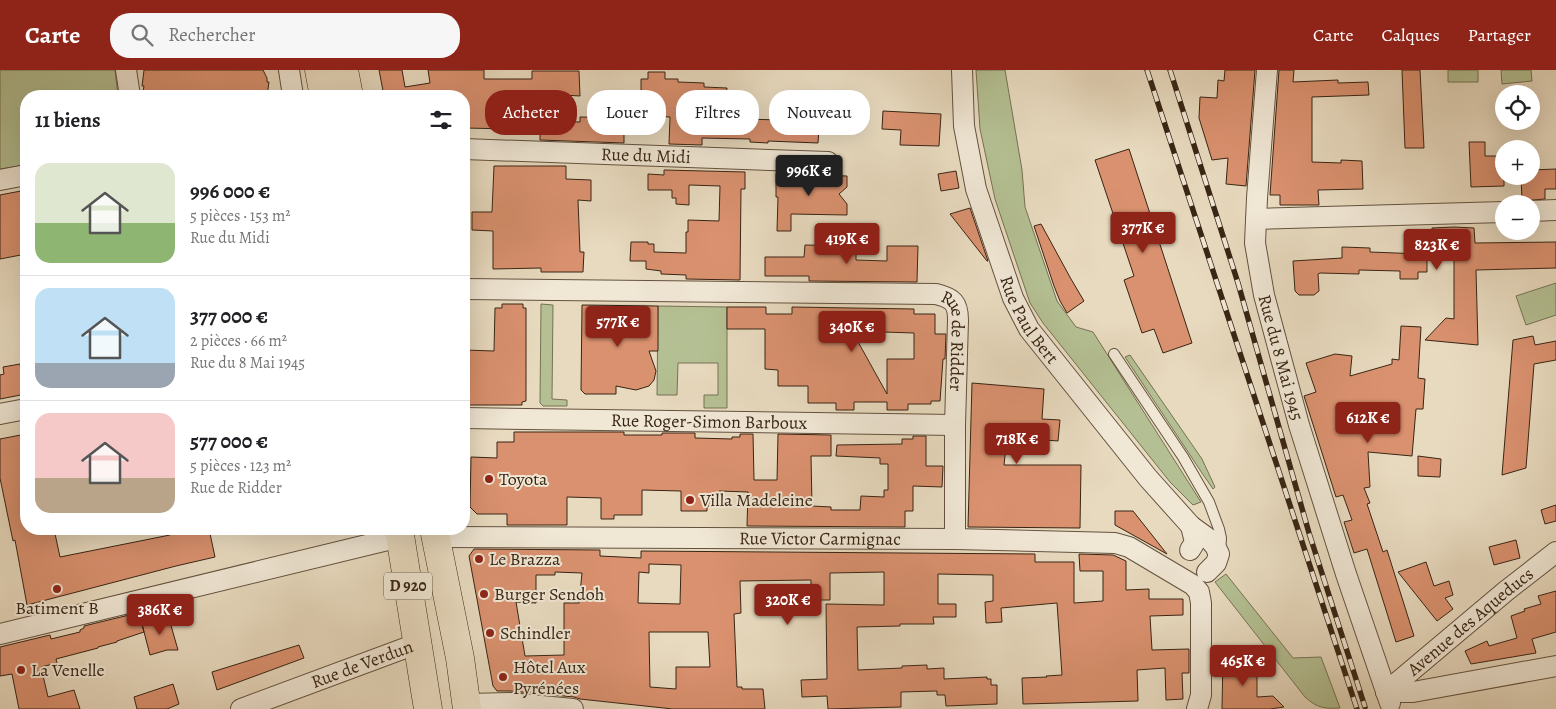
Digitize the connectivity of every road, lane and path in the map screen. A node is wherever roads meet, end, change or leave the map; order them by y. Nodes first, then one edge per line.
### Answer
1 (126, 70) edge
2 (289, 70) edge
3 (319, 70) edge
4 (344, 70) edge
5 (962, 70) edge
6 (1267, 70) edge
7 (129, 90) edge
8 (292, 90) edge
9 (323, 90) edge
10 (348, 90) edge
11 (470, 149) edge
12 (828, 162) dead end
13 (20, 176) edge
14 (0, 180) edge
15 (1556, 210) edge
16 (1540, 211) edge
17 (1495, 212) edge
18 (1256, 220) junction
19 (470, 290) edge
20 (1114, 354) dead end
21 (20, 410) edge
22 (0, 414) edge
23 (470, 418) edge
24 (955, 425) junction
25 (1191, 526) junction
26 (470, 533) edge
27 (391, 535) edge
28 (399, 535) edge
29 (435, 535) edge
30 (955, 540) junction
31 (1556, 552) edge
32 (1219, 554) junction
33 (1167, 570) junction
34 (1200, 578) junction
35 (0, 634) edge
36 (456, 640) junction
37 (416, 644) junction
38 (1556, 666) edge
39 (1388, 698) junction
40 (467, 706) edge
41 (241, 709) edge
42 (428, 709) edge
43 (573, 709) edge
44 (1197, 709) edge

1 - 7 street
2 - 8 street
3 - 9 main road
4 - 10 main road
5 - 25 street, Rue Paul Bert
6 - 18 street, Rue du 8 Mai 1945
11 - 12 street, Rue du Midi
13 - 14 street
15 - 16 street
17 - 18 street
18 - 39 street, Rue du 8 Mai 1945
19 - 24 street, Rue de Ridder
20 - 32 lane
21 - 22 street
23 - 24 street, Rue Roger-Simon Barboux
24 - 30 street, Rue de Ridder
25 - 32 street, Rue Paul Bert
25 - 33 street
26 - 30 street, Rue Victor Carmignac
27 - 35 street
28 - 37 main road, D 920
29 - 36 main road, D 920
30 - 33 street, Rue Victor Carmignac
31 - 39 street, Avenue des Aqueducs
32 - 34 street
33 - 34 street, Rue Victor Carmignac
34 - 44 street
36 - 37 main road, Rue de Verdun
36 - 40 main road, D 920
37 - 41 street, Rue de Verdun
37 - 42 main road, D 920
38 - 39 street
40 - 43 street

